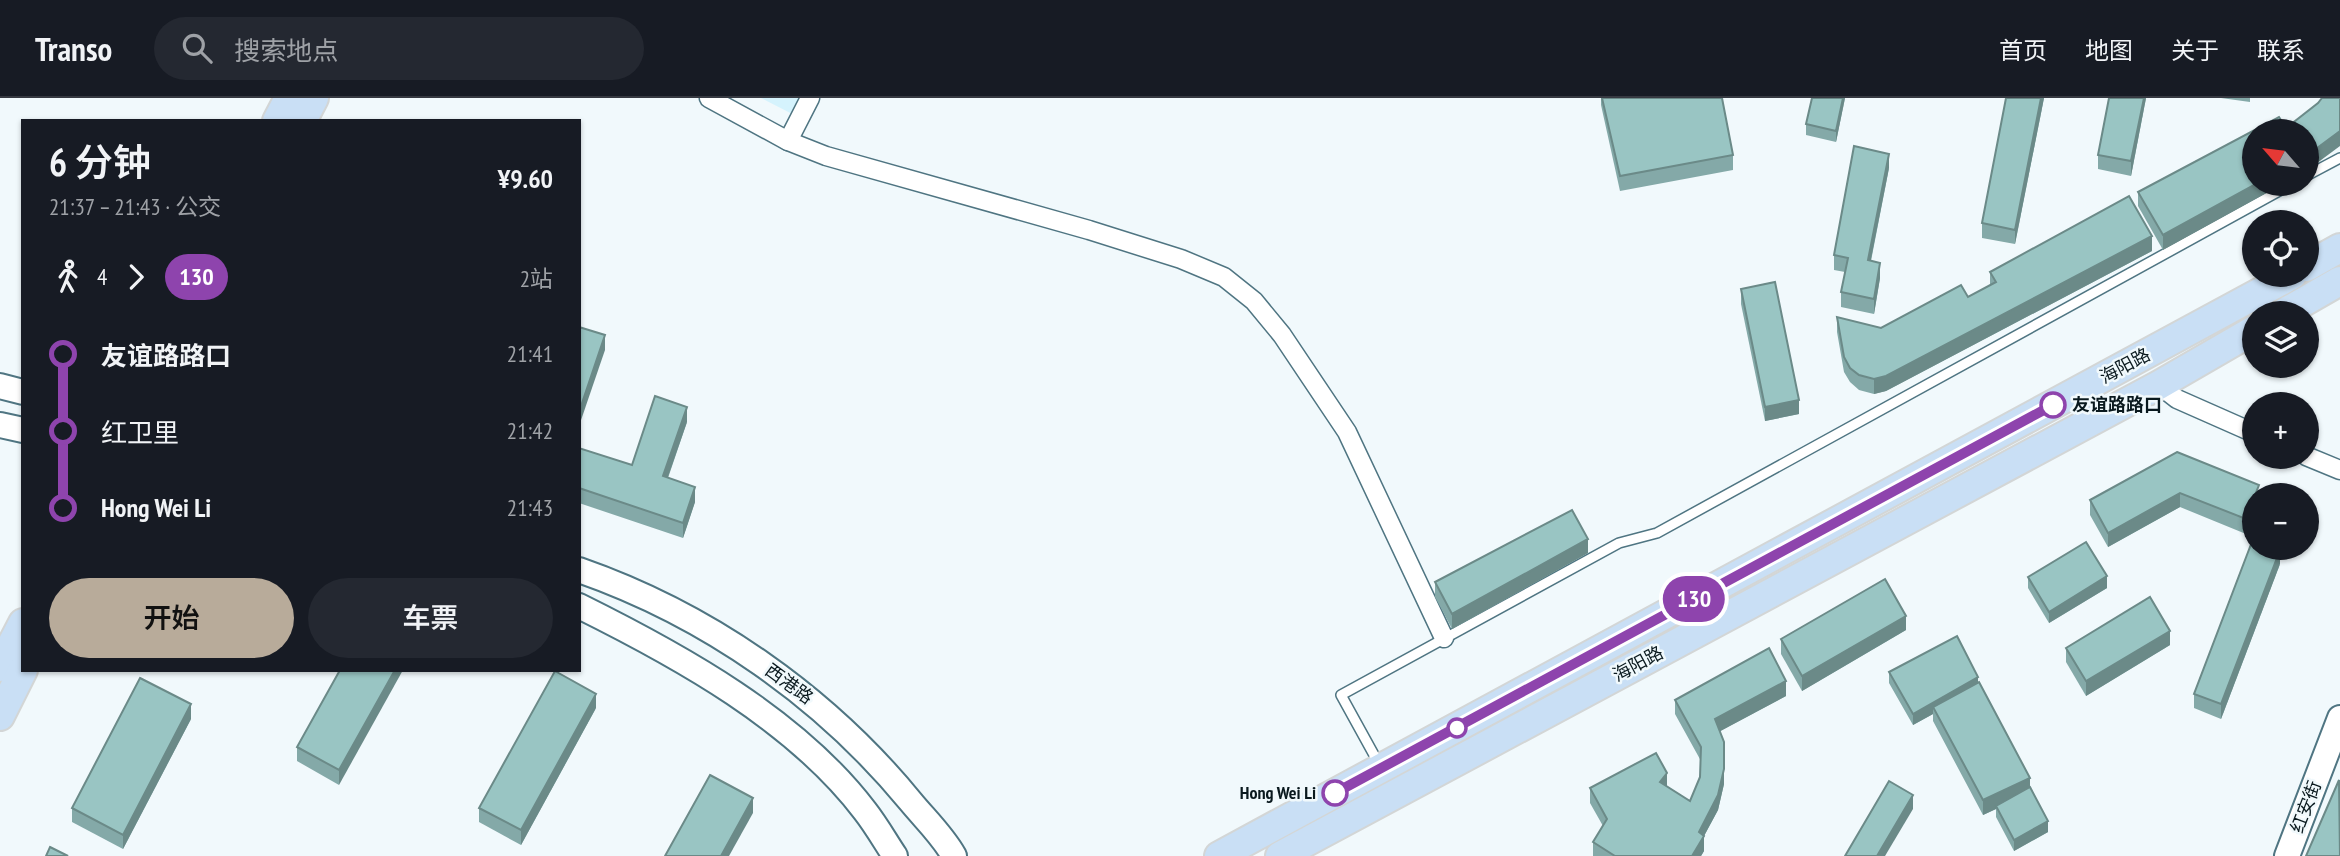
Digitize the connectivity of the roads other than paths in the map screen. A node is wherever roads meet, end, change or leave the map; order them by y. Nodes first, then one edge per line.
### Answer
1 (289, 98) edge
2 (314, 98) edge
3 (709, 98) edge
4 (810, 98) edge
5 (278, 119) edge
6 (303, 119) edge
7 (788, 141) junction
8 (2340, 158) edge
9 (2319, 169) edge
10 (2270, 196) edge
11 (2340, 248) edge
12 (2319, 260) edge
13 (2340, 281) edge
14 (2270, 287) edge
15 (2305, 301) edge
16 (2242, 337) edge
17 (2159, 385) junction
18 (0, 386) edge
19 (21, 391) edge
20 (0, 425) edge
21 (2242, 428) edge
22 (21, 430) edge
23 (2319, 461) edge
24 (2340, 470) edge
25 (581, 571) edge
26 (581, 607) edge
27 (21, 627) edge
28 (1444, 638) junction
29 (0, 667) edge
30 (22, 672) edge
31 (0, 716) edge
32 (2340, 718) edge
33 (1382, 768) junction
34 (895, 856) edge
35 (954, 856) edge
36 (1219, 856) edge
37 (1280, 856) edge
38 (2287, 856) edge

1 - 5 main road
2 - 6 main road
3 - 7 street
4 - 7 street
7 - 28 street
8 - 9 lane
10 - 28 lane
11 - 12 main road
13 - 15 main road
14 - 33 main road, 海阳路
16 - 17 main road, 海阳路
17 - 21 street
17 - 37 main road, 海阳路
18 - 19 main road
20 - 22 main road
23 - 24 street
25 - 35 main road, 西港路
26 - 34 main road
27 - 29 main road
28 - 33 lane
30 - 31 main road
32 - 38 main road, 红安街
33 - 36 main road, 海阳路

